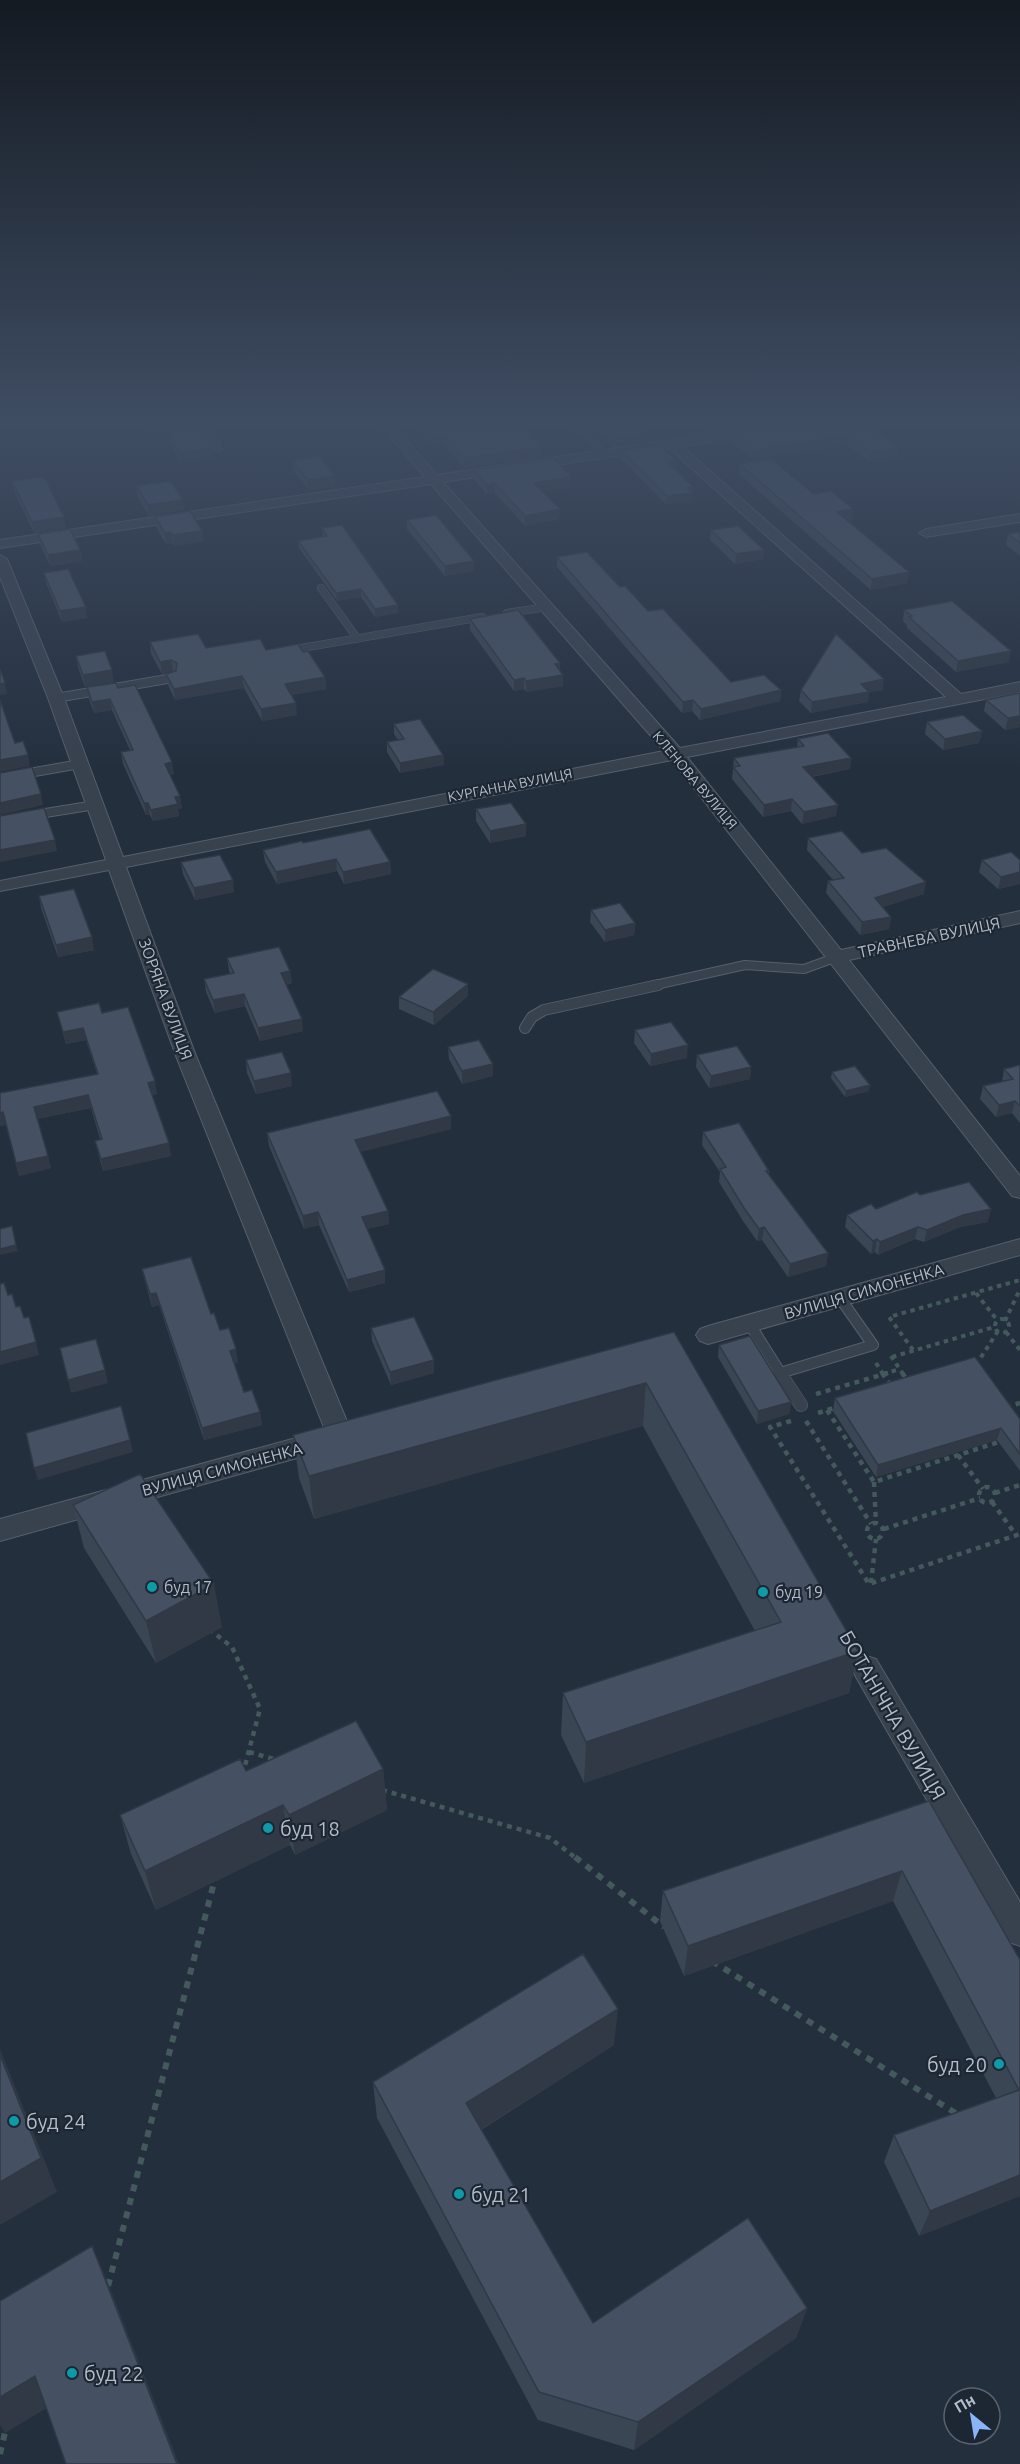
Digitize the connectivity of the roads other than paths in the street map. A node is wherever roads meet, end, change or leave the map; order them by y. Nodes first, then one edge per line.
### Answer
1 (20, 541) edge
2 (488, 541) edge
3 (781, 541) edge
4 (0, 544) edge
5 (0, 559) edge
6 (321, 588) dead end
7 (547, 607) junction
8 (502, 614) edge
9 (491, 616) edge
10 (357, 638) junction
11 (290, 650) edge
12 (173, 678) edge
13 (1020, 687) edge
14 (56, 698) junction
15 (958, 699) junction
16 (672, 753) junction
17 (80, 764) junction
18 (0, 778) edge
19 (94, 805) junction
20 (24, 817) edge
21 (116, 863) junction
22 (0, 886) edge
23 (1020, 917) edge
24 (837, 957) junction
25 (525, 1028) dead end
26 (1020, 1191) edge
27 (1020, 1247) edge
28 (840, 1298) junction
29 (749, 1323) junction
30 (708, 1335) dead end
31 (780, 1373) junction
32 (801, 1407) road end
33 (340, 1436) joint
34 (0, 1530) edge
35 (866, 1668) dead end
36 (1020, 1931) edge

1 - 4 street
2 - 7 street, КЛЕНОВА ВУЛИЦЯ
3 - 15 street
5 - 14 street, ЗОРЯНА ВУЛИЦЯ
6 - 10 lane
7 - 8 lane
7 - 16 street, КЛЕНОВА ВУЛИЦЯ
9 - 10 lane
10 - 11 lane
12 - 14 lane
13 - 15 street, КУРГАННА ВУЛИЦЯ
14 - 17 street, ЗОРЯНА ВУЛИЦЯ
15 - 16 street, КУРГАННА ВУЛИЦЯ
16 - 21 street, КУРГАННА ВУЛИЦЯ
16 - 24 street, КЛЕНОВА ВУЛИЦЯ
17 - 18 lane
17 - 19 street, ЗОРЯНА ВУЛИЦЯ
19 - 20 lane
19 - 21 street, ЗОРЯНА ВУЛИЦЯ
21 - 22 street, КУРГАННА ВУЛИЦЯ
21 - 33 street, ЗОРЯНА ВУЛИЦЯ
23 - 24 street, ТРАВНЕВА ВУЛИЦЯ
24 - 25 lane
24 - 26 street, КЛЕНОВА ВУЛИЦЯ
27 - 28 street, ВУЛИЦЯ СИМОНЕНКА
28 - 29 street, ВУЛИЦЯ СИМОНЕНКА
28 - 31 lane
29 - 30 street, ВУЛИЦЯ СИМОНЕНКА
29 - 31 lane
31 - 32 lane
33 - 34 street, ВУЛИЦЯ СИМОНЕНКА
35 - 36 street, БОТАНІЧНА ВУЛИЦЯ

